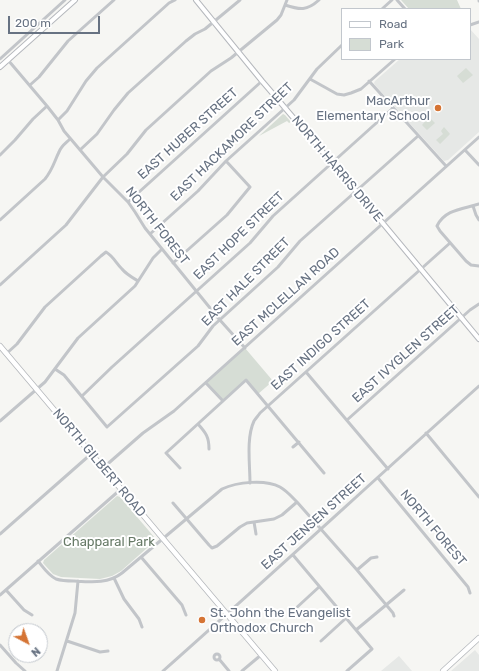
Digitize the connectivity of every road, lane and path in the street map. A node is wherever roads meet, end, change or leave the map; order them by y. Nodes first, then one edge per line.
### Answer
1 (65, 0) edge
2 (75, 0) edge
3 (114, 0) edge
4 (175, 0) edge
5 (196, 0) edge
6 (240, 0) edge
7 (287, 0) edge
8 (319, 0) edge
9 (392, 0) edge
10 (397, 0) edge
11 (285, 5) junction
12 (383, 8) edge
13 (404, 8) edge
14 (214, 22) junction
15 (341, 46) edge
16 (238, 51) junction
17 (0, 58) edge
18 (8, 60) junction
19 (394, 60) edge
20 (0, 67) edge
21 (310, 79) junction
22 (262, 81) junction
23 (369, 81) junction
24 (30, 85) junction
25 (47, 106) junction
26 (286, 108) junction
27 (394, 108) junction
28 (58, 120) junction
29 (418, 136) junction
30 (479, 137) edge
31 (70, 139) junction
32 (80, 150) junction
33 (465, 150) junction
34 (0, 155) edge
35 (226, 161) junction
36 (332, 163) junction
37 (479, 165) edge
38 (446, 166) junction
39 (103, 177) junction
40 (356, 191) junction
41 (128, 202) junction
42 (479, 204) edge
43 (473, 206) junction
44 (0, 220) edge
45 (479, 220) edge
46 (383, 223) junction
47 (150, 234) junction
48 (450, 243) junction
49 (162, 249) junction
50 (173, 263) junction
51 (479, 266) edge
52 (421, 269) junction
53 (138, 281) junction
54 (0, 285) edge
55 (197, 291) junction
56 (479, 304) edge
57 (461, 318) junction
58 (220, 319) junction
59 (479, 339) edge
60 (0, 346) edge
61 (245, 348) junction
62 (6, 354) junction
63 (55, 369) junction
64 (306, 372) junction
65 (206, 383) junction
66 (479, 386) edge
67 (37, 390) junction
68 (82, 396) junction
69 (223, 401) junction
70 (268, 405) junction
71 (347, 420) junction
72 (0, 421) edge
73 (198, 424) junction
74 (426, 434) junction
75 (299, 442) junction
76 (293, 447) dead end
77 (209, 449) dead end
78 (91, 454) junction
79 (103, 468) junction
80 (180, 468) dead end
81 (388, 469) junction
82 (324, 473) dead end
83 (378, 478) junction
84 (250, 483) junction
85 (121, 489) junction
86 (479, 497) edge
87 (297, 502) junction
88 (173, 503) dead end
89 (187, 519) junction
90 (254, 522) junction
91 (321, 528) junction
92 (0, 534) edge
93 (256, 534) dead end
94 (163, 539) junction
95 (293, 555) junction
96 (141, 557) junction
97 (376, 557) dead end
98 (38, 561) junction
99 (358, 570) junction
100 (114, 578) junction
101 (78, 581) junction
102 (320, 587) junction
103 (6, 590) junction
104 (404, 590) dead end
105 (470, 593) dead end
106 (0, 594) edge
107 (386, 604) junction
108 (294, 610) dead end
109 (32, 615) dead end
110 (186, 615) dead end
111 (227, 615) junction
112 (394, 616) dead end
113 (346, 619) junction
114 (142, 627) dead end
115 (356, 630) junction
116 (66, 641) junction
117 (321, 641) dead end
118 (478, 641) edge
119 (1, 647) edge
120 (108, 651) dead end
121 (261, 655) junction
122 (220, 659) dead end
123 (25, 671) edge
124 (57, 671) edge
125 (162, 671) edge
126 (230, 671) edge
127 (242, 671) edge
128 (275, 671) edge
129 (347, 671) edge
130 (442, 671) edge

1 - 17 street
2 - 18 street
3 - 24 street
4 - 28 street
5 - 14 street, NORTH HARRIS DRIVE
6 - 14 street
7 - 11 street
8 - 11 street
9 - 12 street
10 - 13 street
11 - 16 street
14 - 16 street, NORTH HARRIS DRIVE
14 - 32 street
15 - 21 street, EAST HACKAMORE STREET
16 - 22 street, NORTH HARRIS DRIVE
16 - 39 street
18 - 20 street
18 - 24 street, NORTH FOREST
19 - 23 street
21 - 23 street
21 - 26 street, EAST HACKAMORE STREET
22 - 26 street, NORTH HARRIS DRIVE
22 - 41 street, EAST HUBER STREET
23 - 27 street
24 - 25 street, NORTH FOREST
25 - 28 street, NORTH FOREST
25 - 34 street
26 - 35 street, EAST HACKAMORE STREET
26 - 36 street, NORTH HARRIS DRIVE
27 - 29 street
27 - 36 street, EAST HOPE STREET
28 - 31 street, NORTH FOREST
29 - 38 street
29 - 40 street, EAST HALE STREET
30 - 33 street, EAST MCLELLAN ROAD
31 - 32 street, NORTH FOREST
31 - 44 street
32 - 39 street, NORTH FOREST
33 - 37 street
33 - 38 street, EAST MCLELLAN ROAD
35 - 47 street, EAST HACKAMORE STREET
35 - 50 street
36 - 40 street, NORTH HARRIS DRIVE
36 - 55 street, EAST HOPE STREET
38 - 46 street, EAST MCLELLAN ROAD
39 - 41 street, NORTH FOREST
39 - 54 street
40 - 46 street, NORTH HARRIS DRIVE
40 - 58 street, EAST HALE STREET
41 - 47 street, NORTH FOREST
42 - 43 street
43 - 45 street
43 - 48 street
46 - 52 street, NORTH HARRIS DRIVE
46 - 61 street, EAST MCLELLAN ROAD
47 - 49 street, NORTH FOREST
48 - 51 street
48 - 52 street, EAST INDIGO STREET
49 - 50 street, NORTH FOREST
49 - 53 street
50 - 55 street, NORTH FOREST
52 - 57 street, NORTH HARRIS DRIVE
52 - 64 street, EAST INDIGO STREET
53 - 62 street
53 - 63 street
55 - 58 street, NORTH FOREST
55 - 68 street, EAST HOPE STREET
56 - 57 street, EAST IVYGLEN STREET
57 - 59 street, NORTH HARRIS DRIVE
57 - 71 street, EAST IVYGLEN STREET
58 - 61 street, NORTH FOREST
58 - 68 street, EAST HALE STREET
60 - 62 main road, NORTH GILBERT ROAD
61 - 65 street, EAST MCLELLAN ROAD
62 - 67 main road, NORTH GILBERT ROAD
63 - 67 street
63 - 68 street
64 - 70 street, EAST INDIGO STREET
64 - 71 street
65 - 69 street
65 - 79 street, EAST MCLELLAN ROAD
66 - 74 street, EAST JENSEN STREET
67 - 72 street
67 - 78 main road, NORTH GILBERT ROAD
69 - 70 street
69 - 73 street
70 - 75 street
70 - 84 street, EAST INDIGO STREET
71 - 81 street
73 - 77 street
73 - 80 street
74 - 81 street, EAST JENSEN STREET
74 - 86 street
75 - 76 street
75 - 82 street
78 - 79 main road, NORTH GILBERT ROAD
78 - 92 street
79 - 85 main road, NORTH GILBERT ROAD
81 - 83 street, EAST JENSEN STREET
83 - 91 street, EAST JENSEN STREET
83 - 105 street, NORTH FOREST
84 - 87 street
84 - 89 street
85 - 94 main road, NORTH GILBERT ROAD
85 - 98 street
87 - 90 street
87 - 91 street
88 - 89 street
89 - 90 street
89 - 94 street
90 - 93 street
91 - 95 street, EAST JENSEN STREET
91 - 99 street
94 - 96 street
94 - 111 main road, NORTH GILBERT ROAD
95 - 102 street
95 - 111 street, EAST JENSEN STREET
96 - 100 street
96 - 110 street
97 - 99 street
98 - 101 street
98 - 103 street
99 - 107 street
100 - 101 street
100 - 114 street
101 - 116 street
102 - 108 street
102 - 113 street
103 - 106 street
103 - 109 street
104 - 107 street
107 - 112 street
107 - 115 street
111 - 121 main road, NORTH GILBERT ROAD
111 - 125 street, EAST JENSEN STREET
113 - 115 street
113 - 117 street
115 - 129 street
116 - 120 street
116 - 124 street
118 - 130 main road
119 - 123 street
121 - 127 street
121 - 128 main road, NORTH GILBERT ROAD
122 - 126 street

